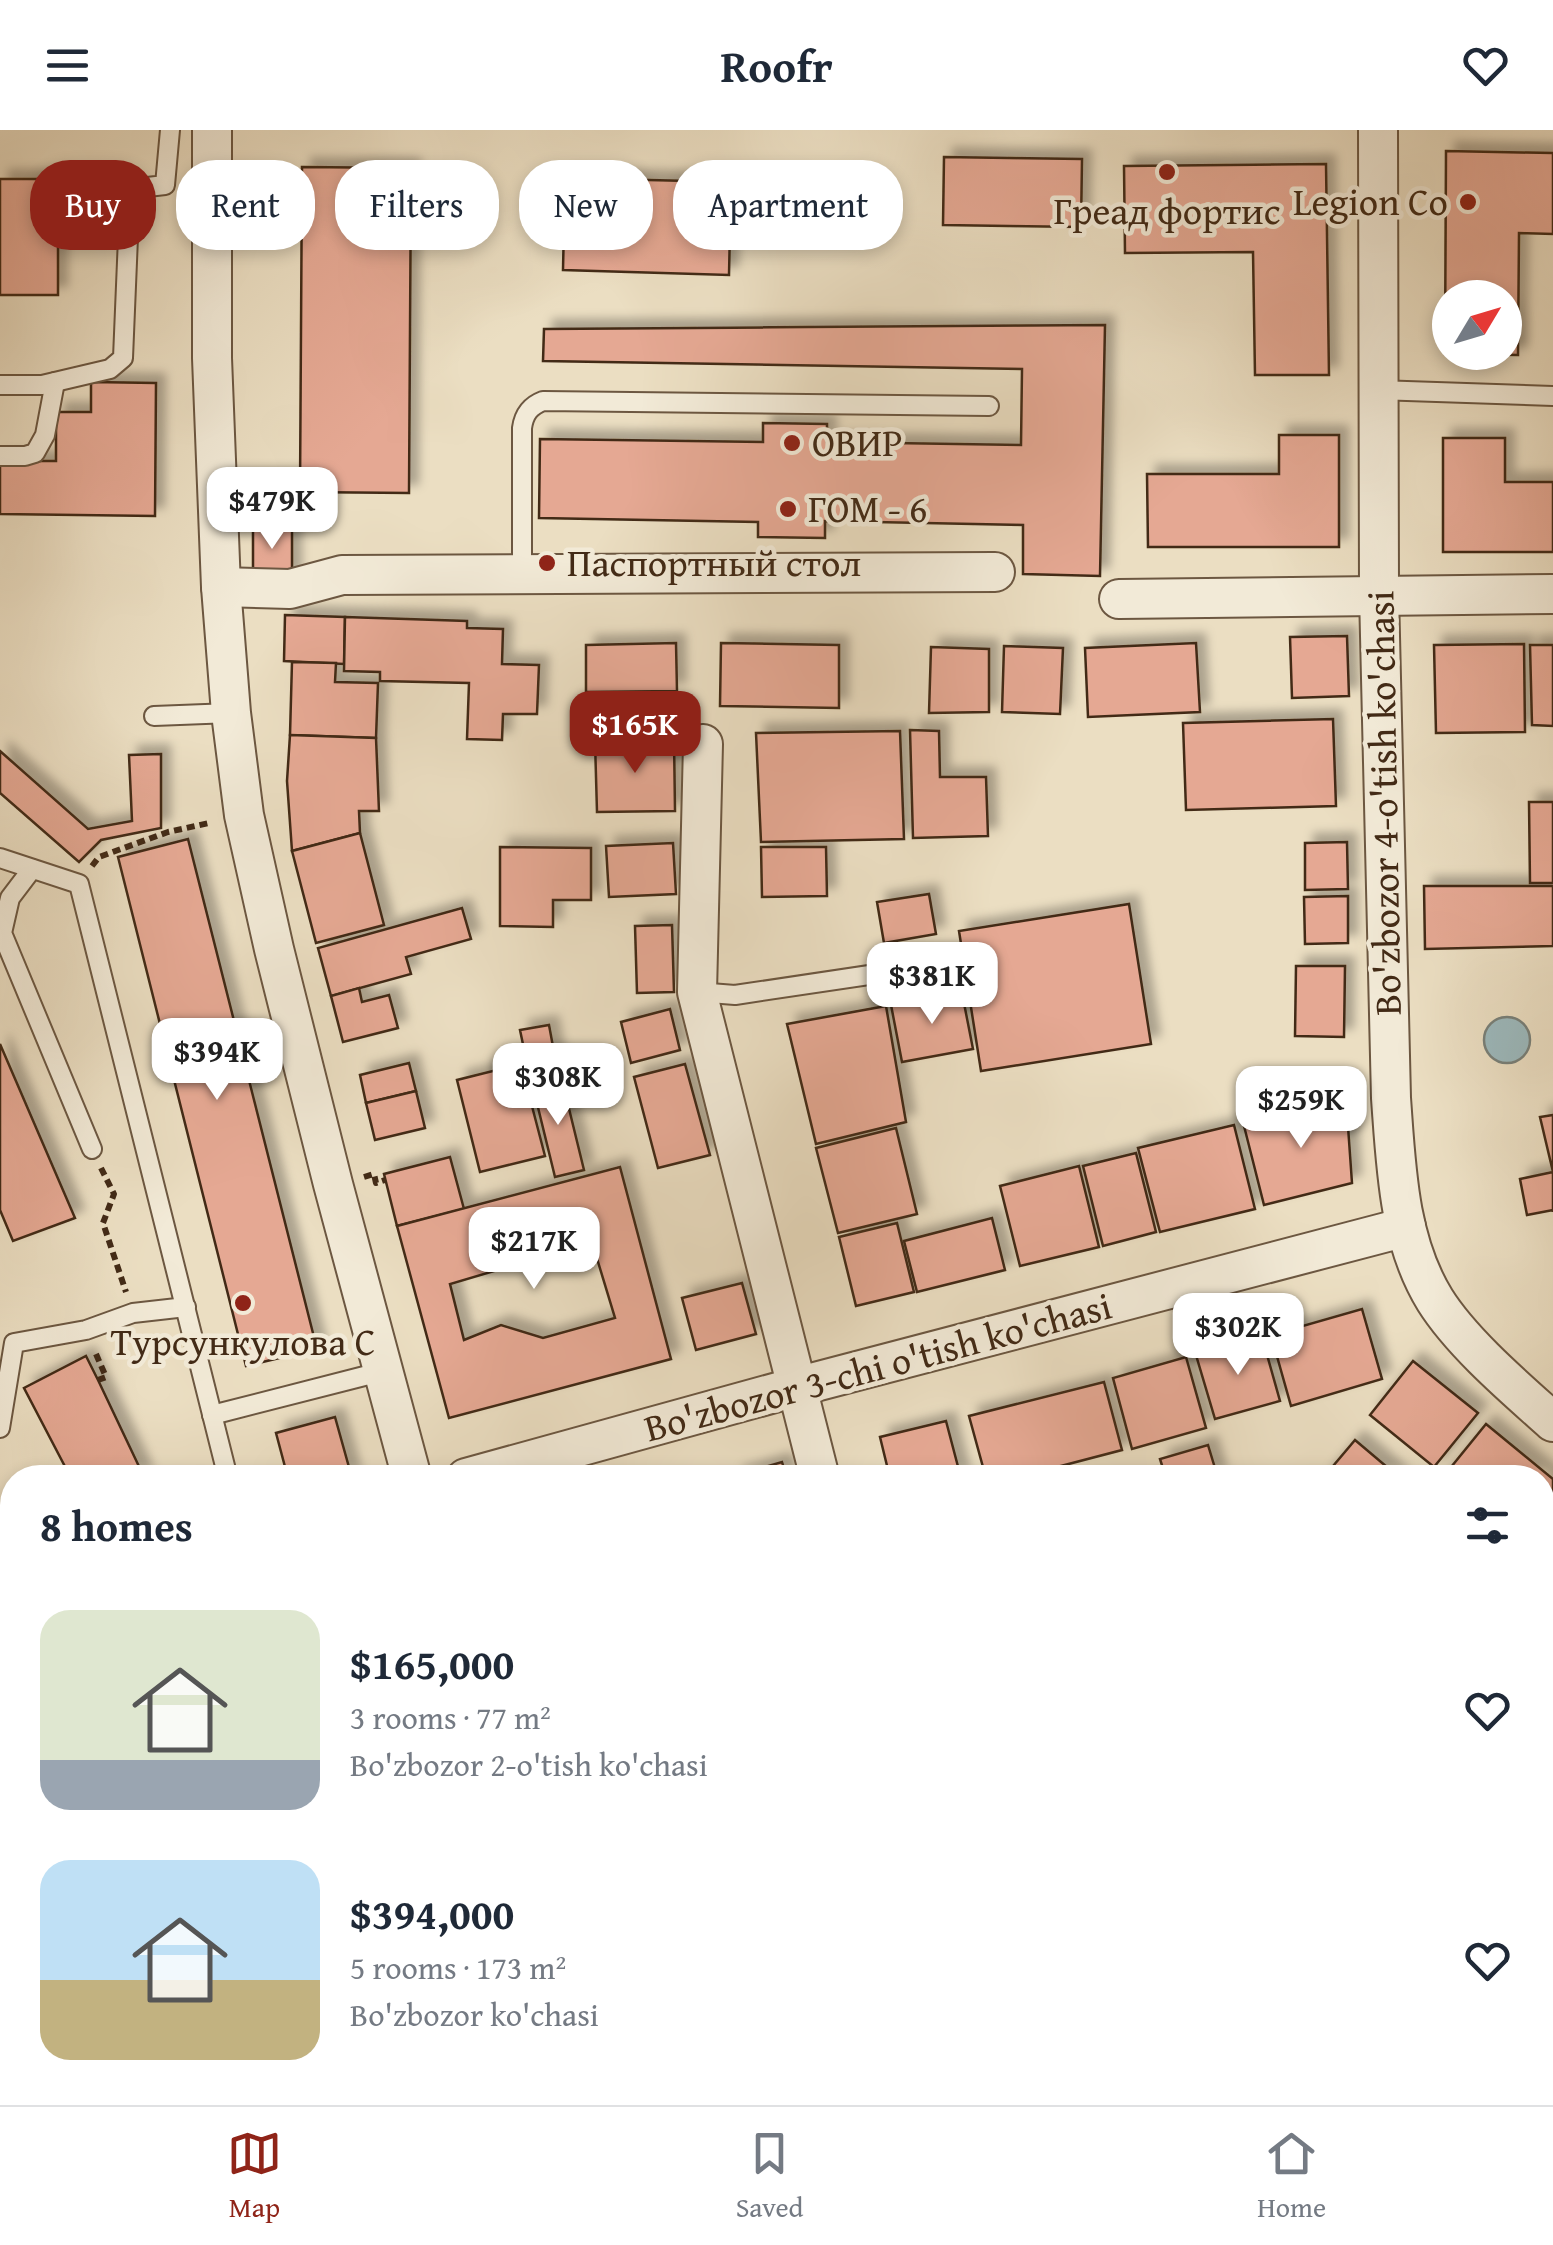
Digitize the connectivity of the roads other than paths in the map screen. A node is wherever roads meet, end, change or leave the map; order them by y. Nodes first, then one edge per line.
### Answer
1 (170, 130) edge
2 (212, 130) edge
3 (1378, 130) edge
4 (54, 382) junction
5 (0, 385) edge
6 (1378, 390) junction
7 (1553, 396) edge
8 (989, 406) dead end
9 (0, 456) edge
10 (995, 572) dead end
11 (522, 574) junction
12 (221, 587) junction
13 (1379, 594) junction
14 (1553, 594) edge
15 (1119, 599) dead end
16 (231, 713) junction
17 (154, 716) dead end
18 (703, 744) dead end
19 (0, 858) edge
20 (32, 869) junction
21 (943, 964) dead end
22 (696, 992) junction
23 (92, 1149) road end
24 (1406, 1227) junction
25 (186, 1307) junction
26 (7, 1338) edge
27 (384, 1371) junction
28 (796, 1387) junction
29 (212, 1415) junction
30 (1553, 1422) edge
31 (0, 1428) edge
32 (225, 1465) edge
33 (409, 1465) edge
34 (513, 1465) edge
35 (817, 1465) edge

1 - 4 lane
2 - 12 street
3 - 6 street, Bo'zbozor 4-o'tish ko'chasi
4 - 5 lane
4 - 9 lane
6 - 7 lane
6 - 13 street, Bo'zbozor 4-o'tish ko'chasi
8 - 11 lane
10 - 11 street
11 - 12 street
12 - 16 street
13 - 14 street
13 - 15 street
13 - 24 street, Bo'zbozor 4-o'tish ko'chasi
16 - 17 lane
16 - 27 street
18 - 22 street
19 - 20 lane
20 - 23 lane
20 - 25 lane
21 - 22 lane
22 - 28 street
24 - 28 street, Bo'zbozor 3-chi o'tish ko'chasi
24 - 30 street, Bo'zbozor 4-o'tish ko'chasi
25 - 26 lane
25 - 29 lane
26 - 31 lane
27 - 29 lane
27 - 33 street
28 - 34 street, Bo'zbozor 3-chi o'tish ko'chasi
28 - 35 street
29 - 32 lane

